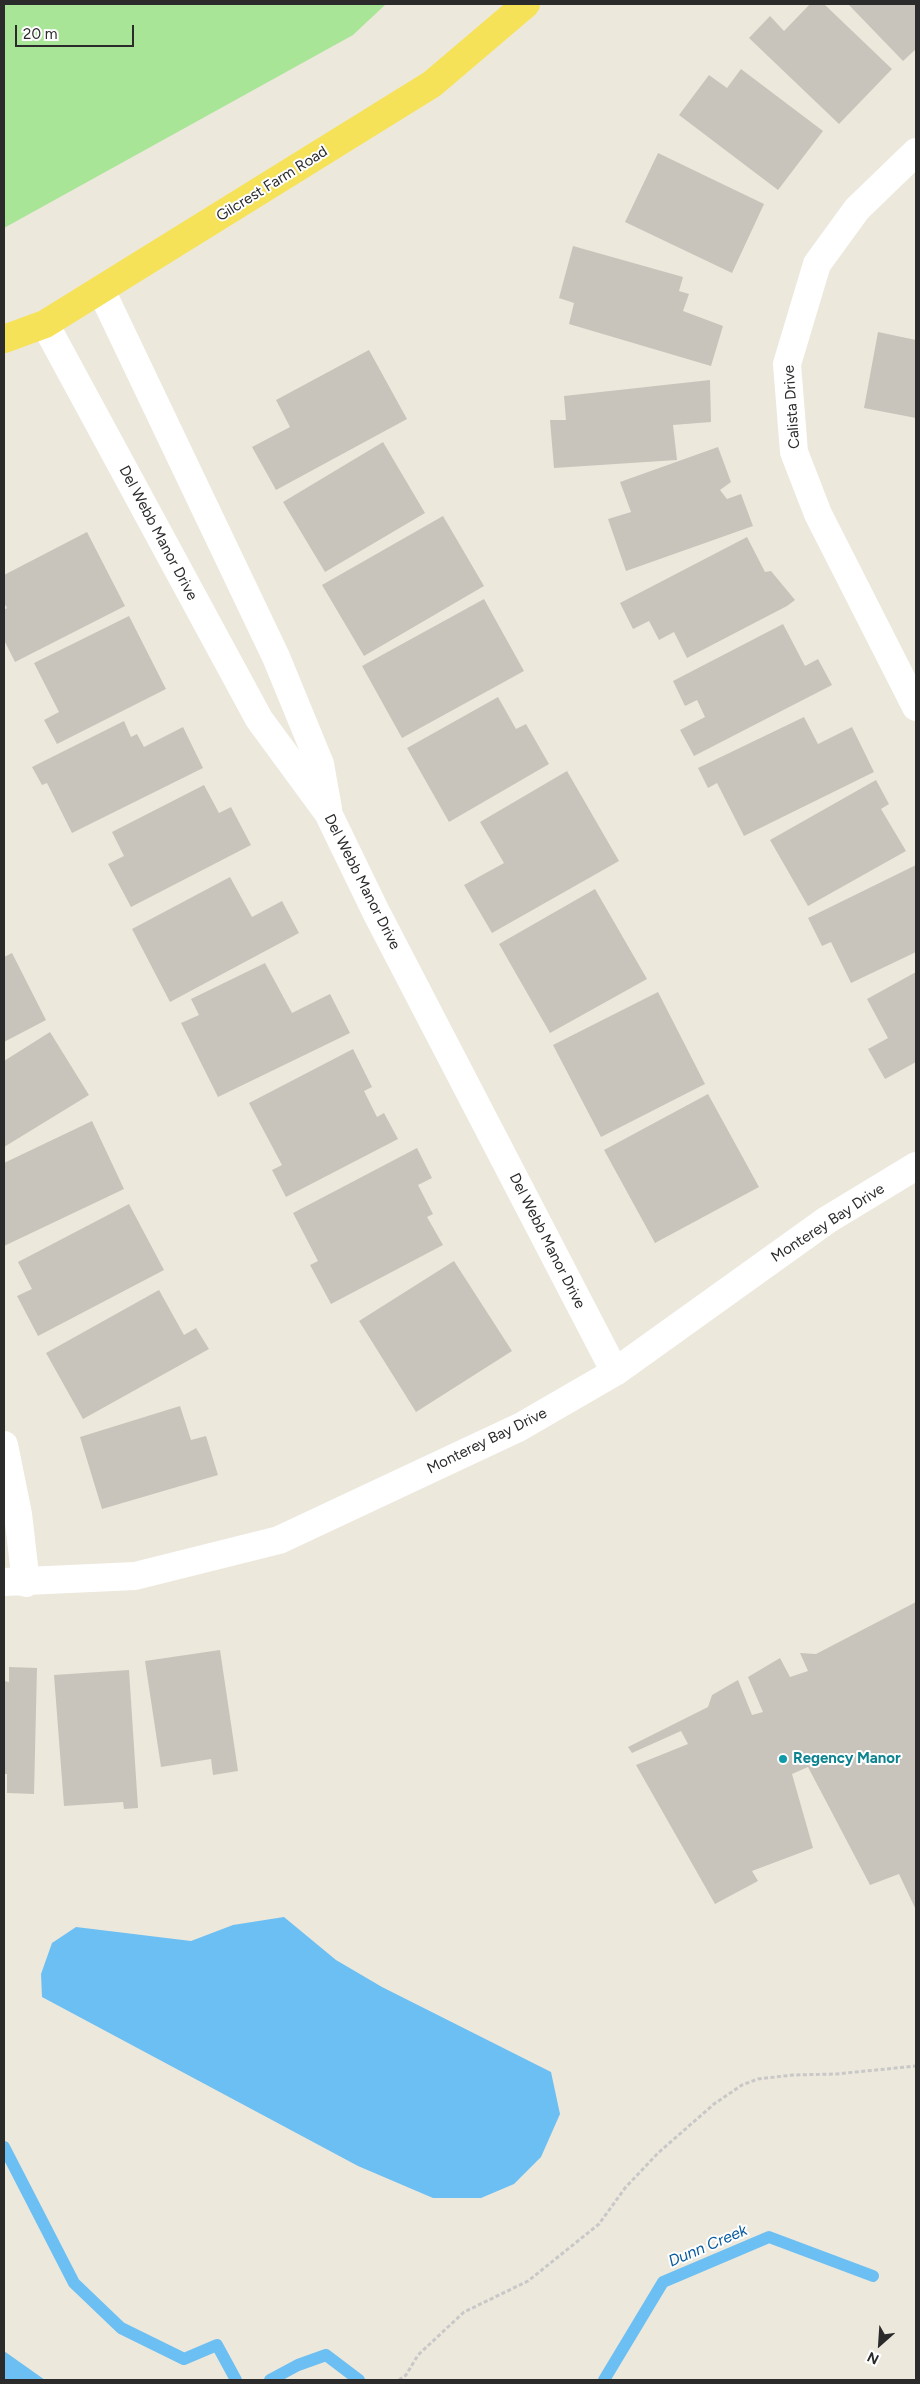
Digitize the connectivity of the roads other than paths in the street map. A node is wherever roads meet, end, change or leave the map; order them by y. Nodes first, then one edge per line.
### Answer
1 (526, 4) edge
2 (916, 152) edge
3 (102, 290) junction
4 (45, 324) junction
5 (4, 339) edge
6 (916, 708) edge
7 (328, 813) junction
8 (916, 1166) edge
9 (615, 1372) junction
10 (4, 1445) edge
11 (15, 1582) edge

1 - 3 main road, Gilcrest Farm Road
2 - 6 street, Calista Drive
3 - 4 main road, Gilcrest Farm Road
3 - 7 street
4 - 5 main road, Gilcrest Farm Road
4 - 7 street, Del Webb Manor Drive
7 - 9 street, Del Webb Manor Drive
8 - 9 street, Monterey Bay Drive
9 - 11 street, Monterey Bay Drive
10 - 11 street

